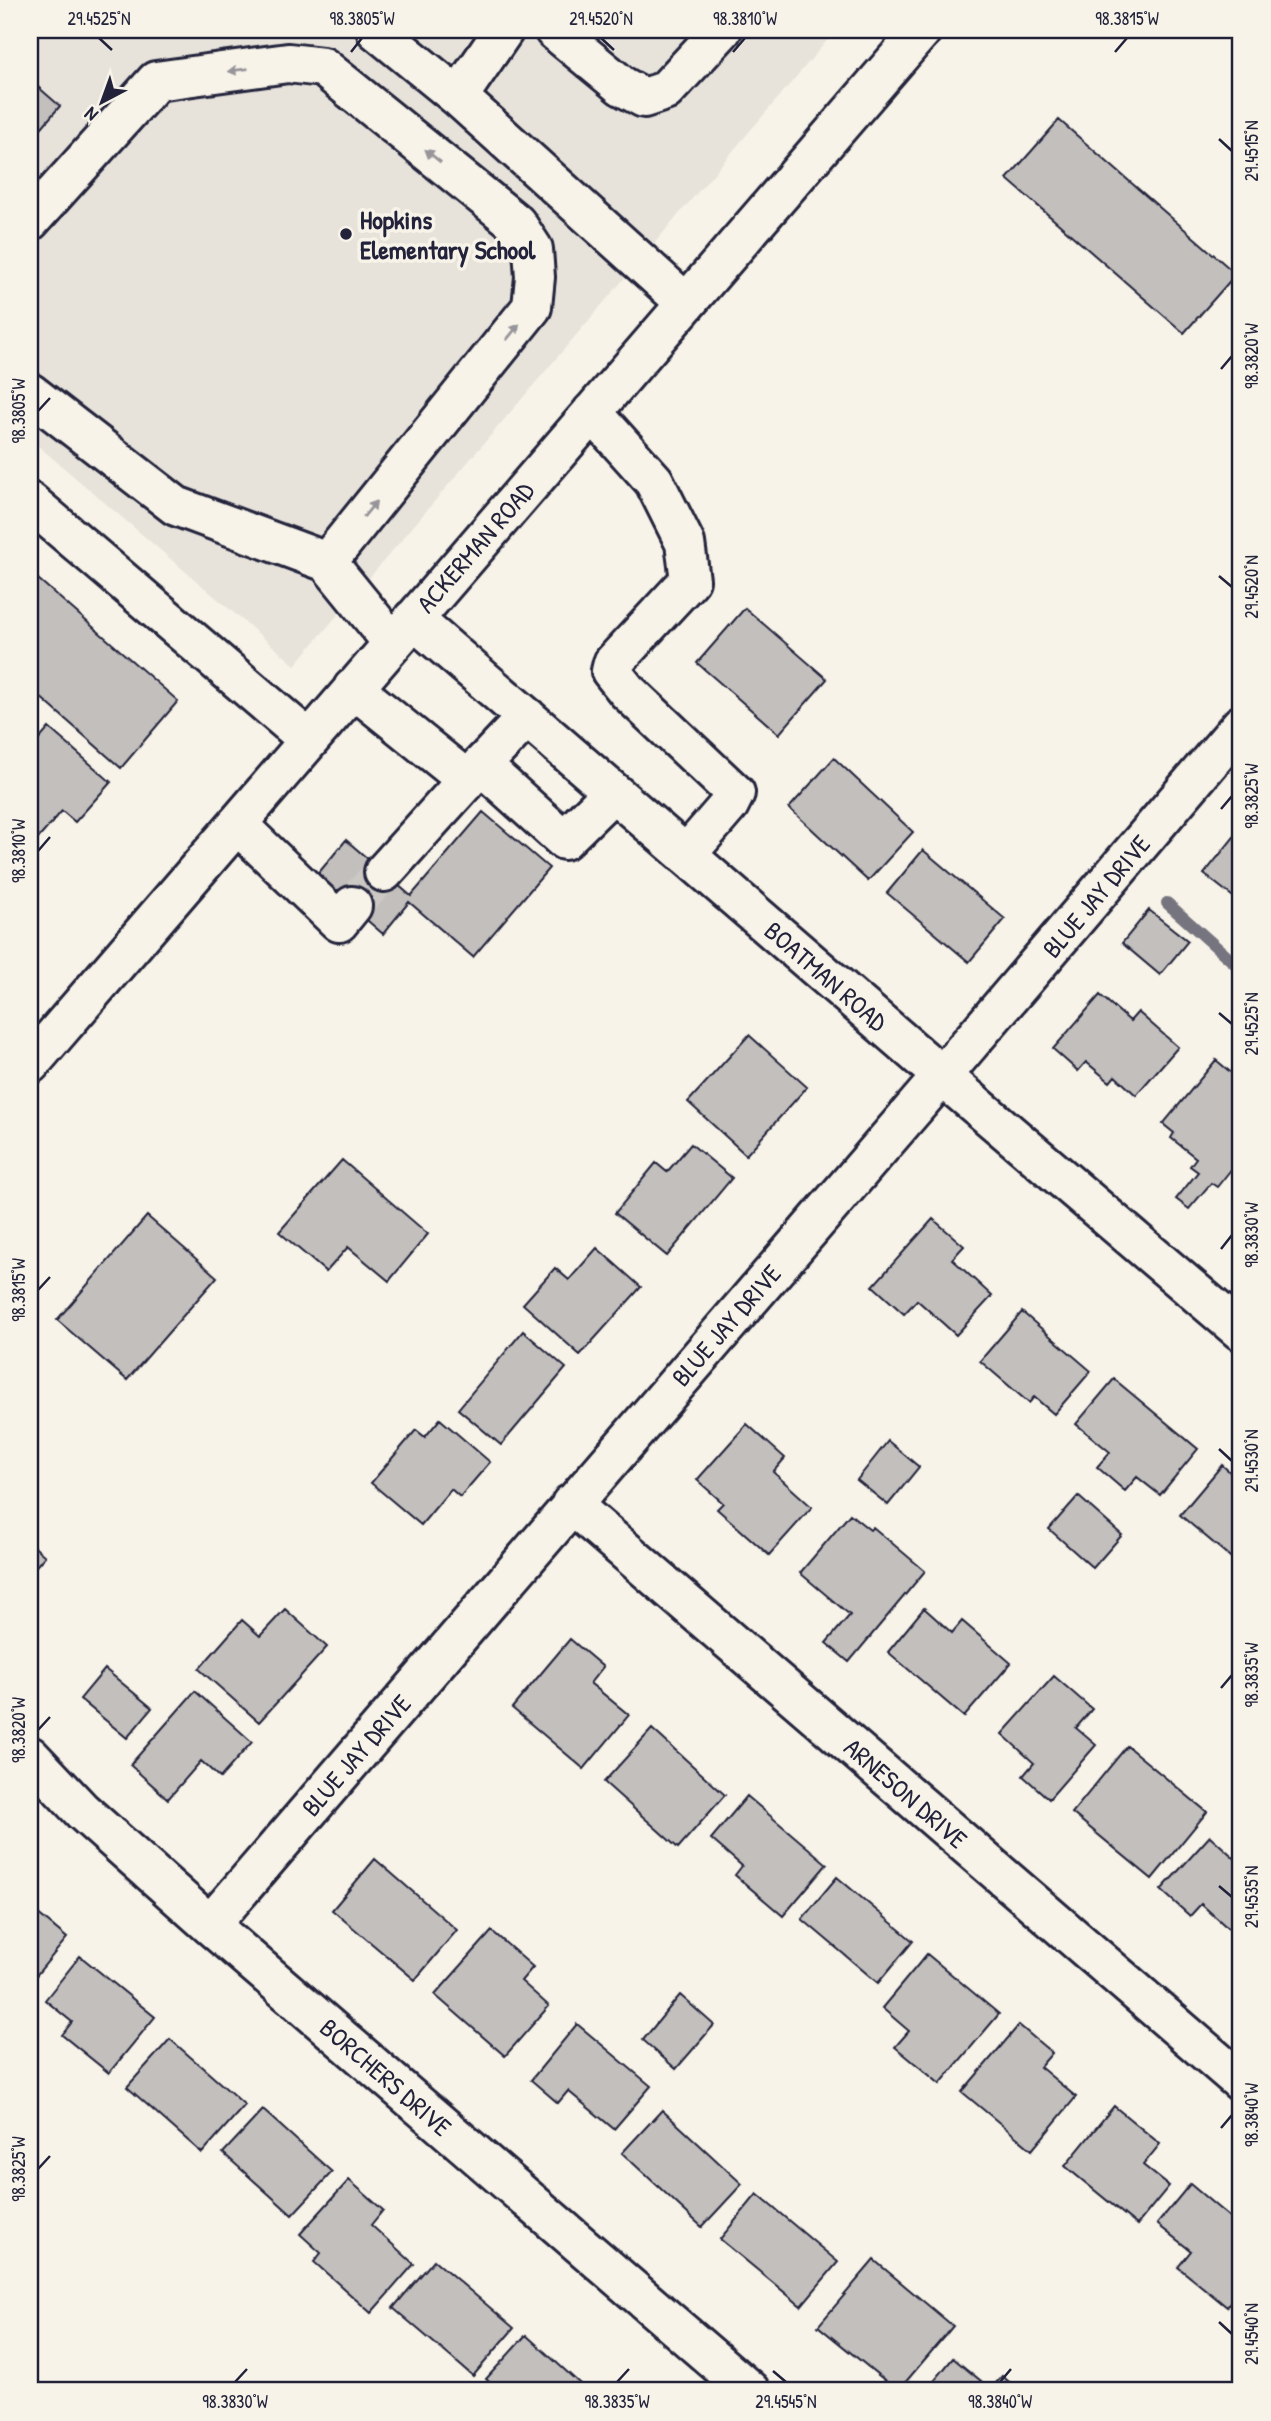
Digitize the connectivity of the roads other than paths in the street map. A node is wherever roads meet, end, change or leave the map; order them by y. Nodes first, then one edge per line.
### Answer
1 (376, 30) edge
2 (504, 30) edge
3 (554, 30) edge
4 (721, 30) edge
5 (922, 30) edge
6 (458, 97) junction
7 (30, 221) edge
8 (686, 303) junction
9 (30, 393) edge
10 (592, 412) junction
11 (30, 502) edge
12 (327, 562) junction
13 (403, 631) junction
14 (353, 688) junction
15 (527, 717) junction
16 (1241, 725) edge
17 (309, 740) junction
18 (474, 773) junction
19 (613, 792) junction
20 (237, 824) junction
21 (686, 855) junction
22 (384, 872) tunnel mouth
23 (352, 906) tunnel mouth
24 (30, 1065) edge
25 (942, 1076) junction
26 (1241, 1331) edge
27 (571, 1504) junction
28 (30, 1756) edge
29 (210, 1925) junction
30 (1241, 2082) edge
31 (750, 2391) edge

1 - 6 street
2 - 6 street
3 - 4 street
5 - 8 street, ACKERMAN ROAD
6 - 8 street
12 -> 7 street
8 - 10 street, ACKERMAN ROAD
9 - 12 street
10 - 13 street, ACKERMAN ROAD
10 - 21 street
11 - 17 street
12 - 13 street, BOATMAN ROAD
13 - 14 street, ACKERMAN ROAD
13 - 15 street, BOATMAN ROAD
14 - 17 street, ACKERMAN ROAD
14 - 18 street
15 - 18 street
15 - 19 street, BOATMAN ROAD
16 - 25 street, BLUE JAY DRIVE
17 - 20 street, ACKERMAN ROAD
18 - 19 street
18 - 22 street
19 - 21 street, BOATMAN ROAD
20 - 23 street
20 - 24 street, ACKERMAN ROAD
21 - 25 street, BOATMAN ROAD
25 - 26 street, BOATMAN ROAD
25 - 27 street, BLUE JAY DRIVE
27 - 29 street, BLUE JAY DRIVE
27 - 30 street, ARNESON DRIVE
28 - 29 street, BORCHERS DRIVE
29 - 31 street, BORCHERS DRIVE

